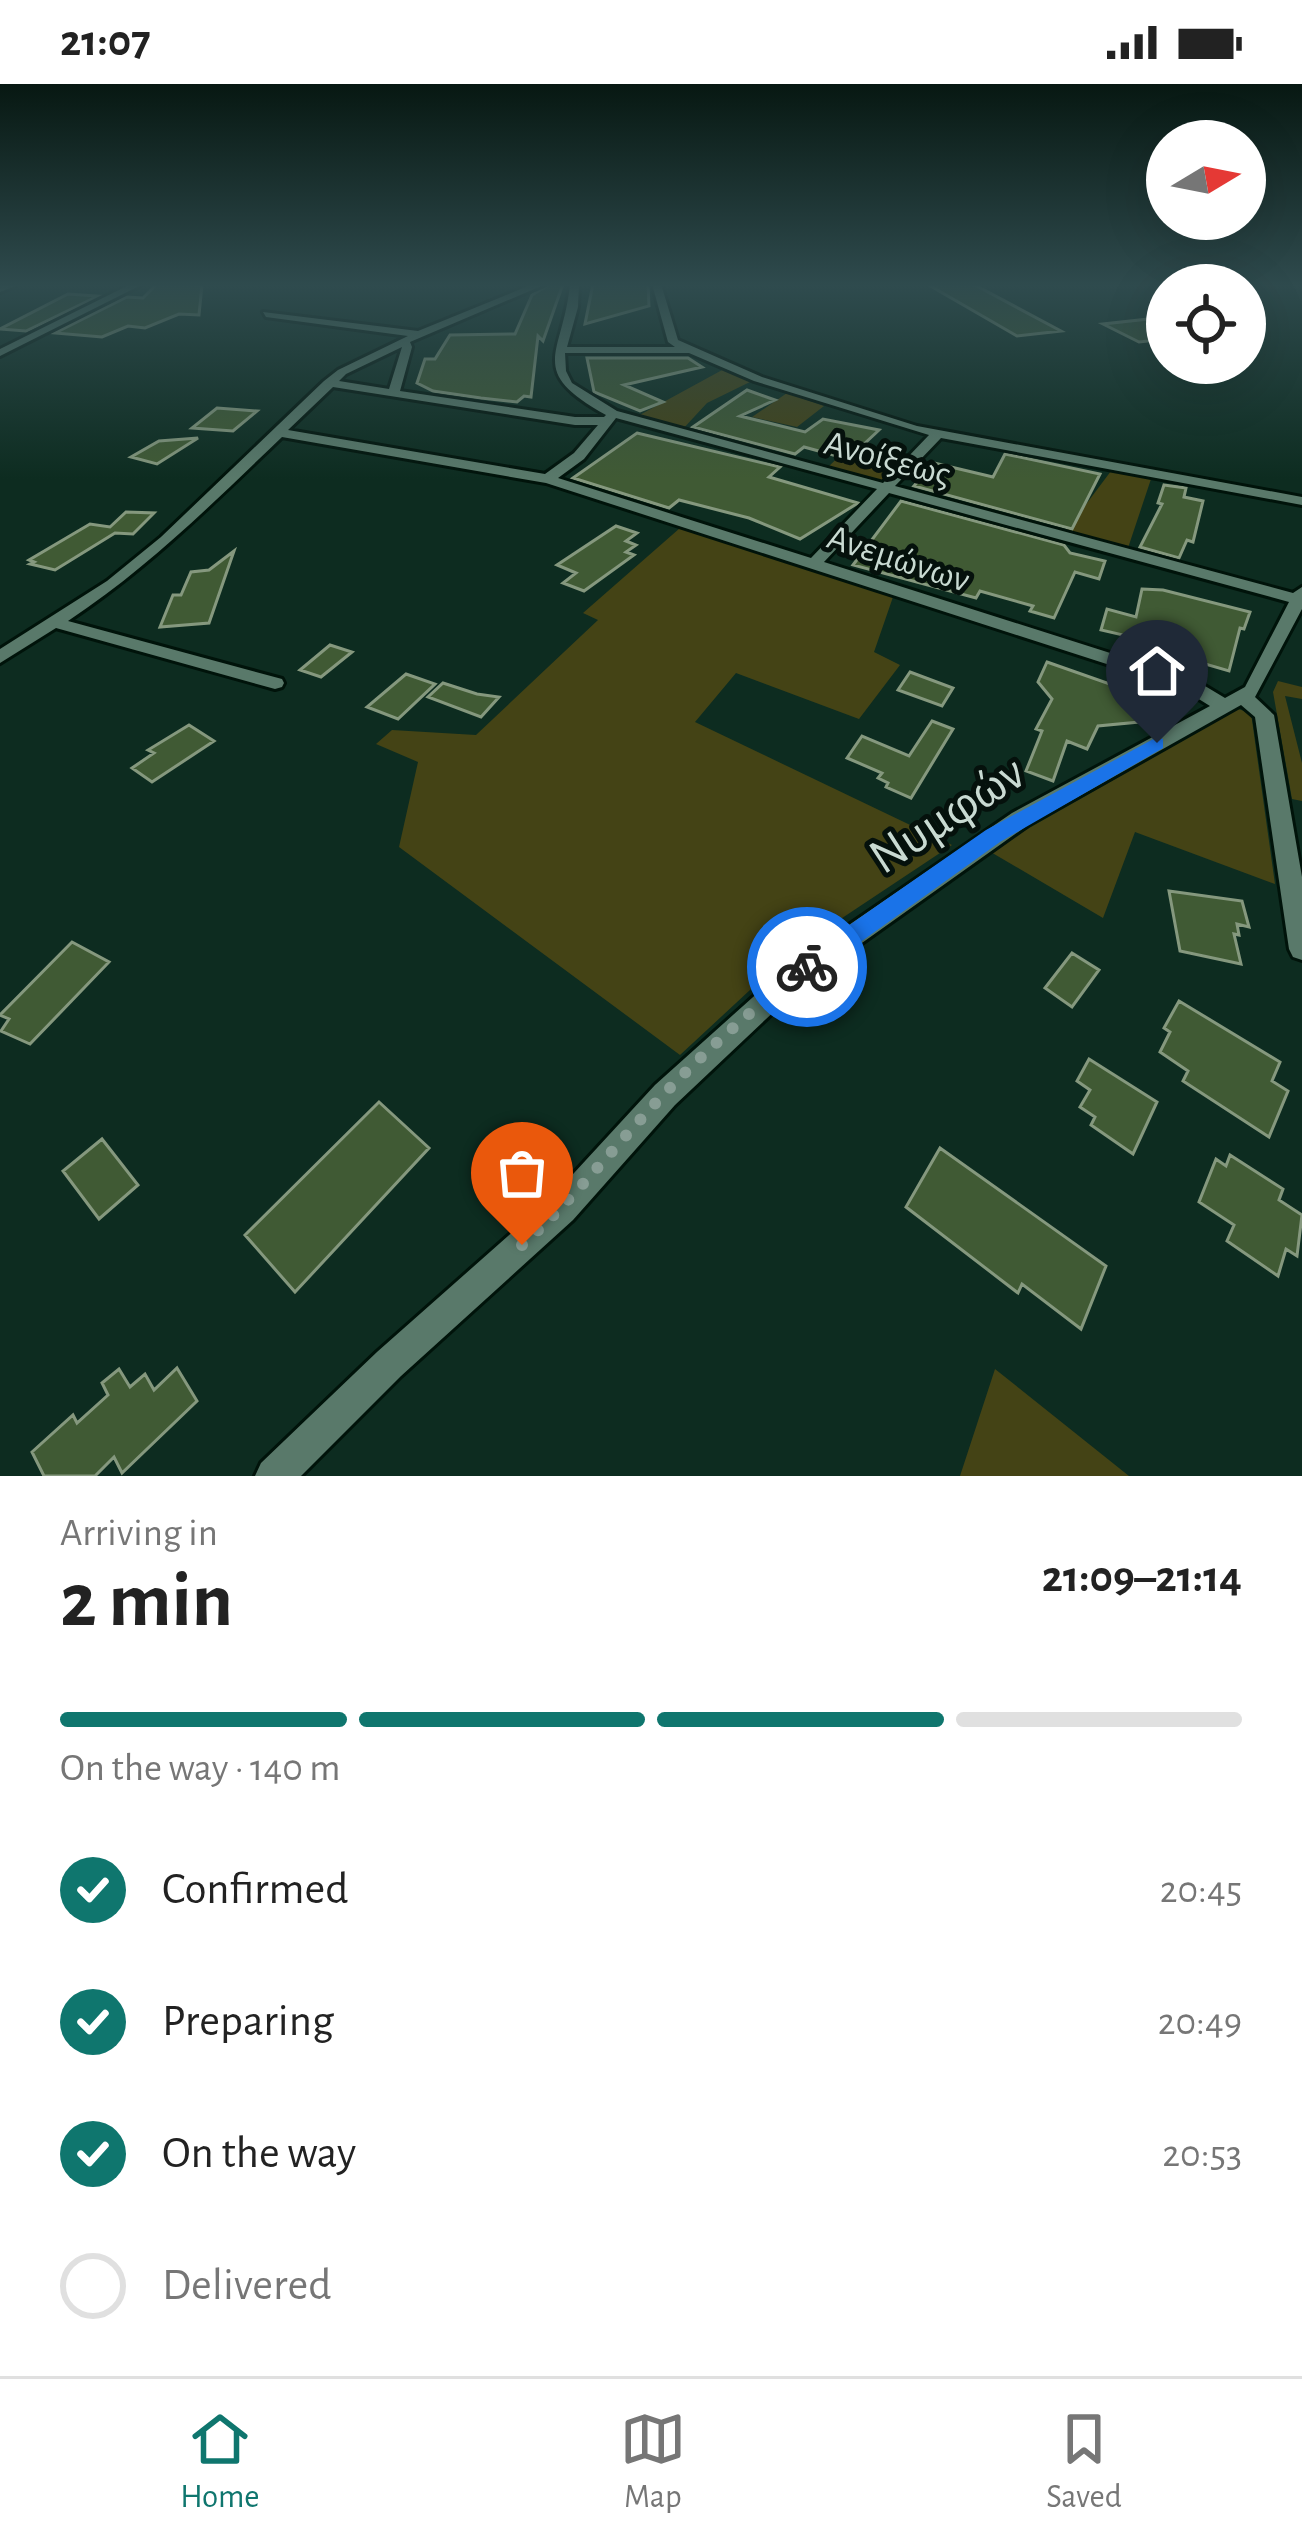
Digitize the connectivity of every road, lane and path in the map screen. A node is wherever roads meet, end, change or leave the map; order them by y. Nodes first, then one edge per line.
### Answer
1 (390, 349) edge
2 (406, 349) edge
3 (558, 350) joint
4 (688, 350) joint
5 (328, 383) junction
6 (393, 393) junction
7 (610, 417) junction
8 (277, 432) junction
9 (937, 434) junction
10 (548, 479) junction
11 (886, 488) junction
12 (1302, 502) edge
13 (814, 564) junction
14 (1301, 597) edge
15 (57, 622) junction
16 (0, 657) edge
17 (275, 683) dead end
18 (1234, 702) junction
19 (1291, 809) edge
20 (1302, 949) edge
21 (274, 1476) edge

1 - 5 street
2 - 6 street
3 - 4 street
3 - 7 street, Ανοίξεως
4 - 9 street
5 - 6 street
5 - 8 street
6 - 7 street
7 - 10 street
7 - 11 street, Ανοίξεως
8 - 10 street, Ανεμώνων
8 - 15 street
9 - 11 street
9 - 12 street
10 - 13 street, Ανεμώνων
11 - 13 street
11 - 14 street, Ανοίξεως
13 - 18 street, Ανεμώνων
14 - 18 street, Νυμφών
15 - 16 street
15 - 17 street
18 - 19 street
18 - 21 street, Νυμφών
19 - 20 street

